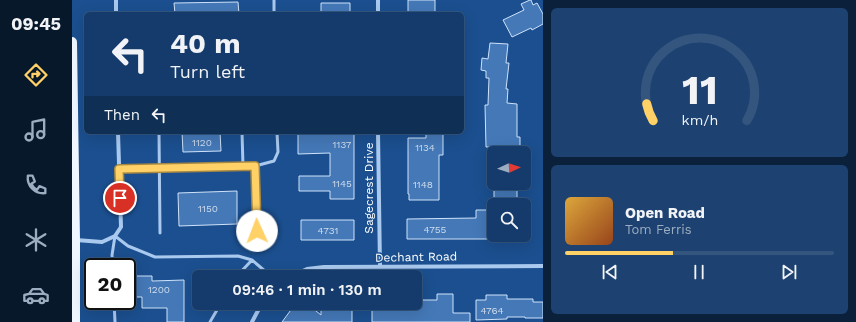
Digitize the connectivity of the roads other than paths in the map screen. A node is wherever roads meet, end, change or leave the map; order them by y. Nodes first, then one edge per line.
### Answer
1 (116, 0) edge
2 (274, 0) edge
3 (378, 0) edge
4 (116, 12) edge
5 (274, 12) edge
6 (378, 12) edge
7 (72, 42) edge
8 (118, 134) edge
9 (159, 134) edge
10 (242, 134) edge
11 (277, 134) edge
12 (378, 134) edge
13 (243, 166) junction
14 (255, 166) junction
15 (159, 168) junction
16 (119, 169) junction
17 (257, 231) dead end
18 (160, 233) dead end
19 (115, 236) junction
20 (75, 240) junction
21 (112, 258) edge
22 (252, 260) junction
23 (543, 266) edge
24 (380, 267) junction
25 (243, 270) edge
26 (264, 270) edge
27 (305, 270) edge
28 (114, 310) edge
29 (217, 310) edge
30 (258, 310) edge
31 (75, 322) edge
32 (115, 322) edge
33 (210, 322) edge
34 (252, 322) edge

1 - 4 street
2 - 5 lane
3 - 6 street
7 - 20 main road
8 - 16 street
9 - 15 lane
10 - 13 lane
11 - 14 lane
12 - 24 street, Sagecrest Drive
13 - 14 lane
13 - 15 lane
14 - 17 lane
15 - 16 lane
15 - 18 lane
16 - 19 street
19 - 20 street
19 - 21 lane
19 - 22 lane
20 - 31 main road
22 - 25 lane
22 - 26 lane
23 - 24 street, Dechant Road
24 - 27 street, Dechant Road
28 - 32 lane
29 - 33 lane
30 - 34 street

